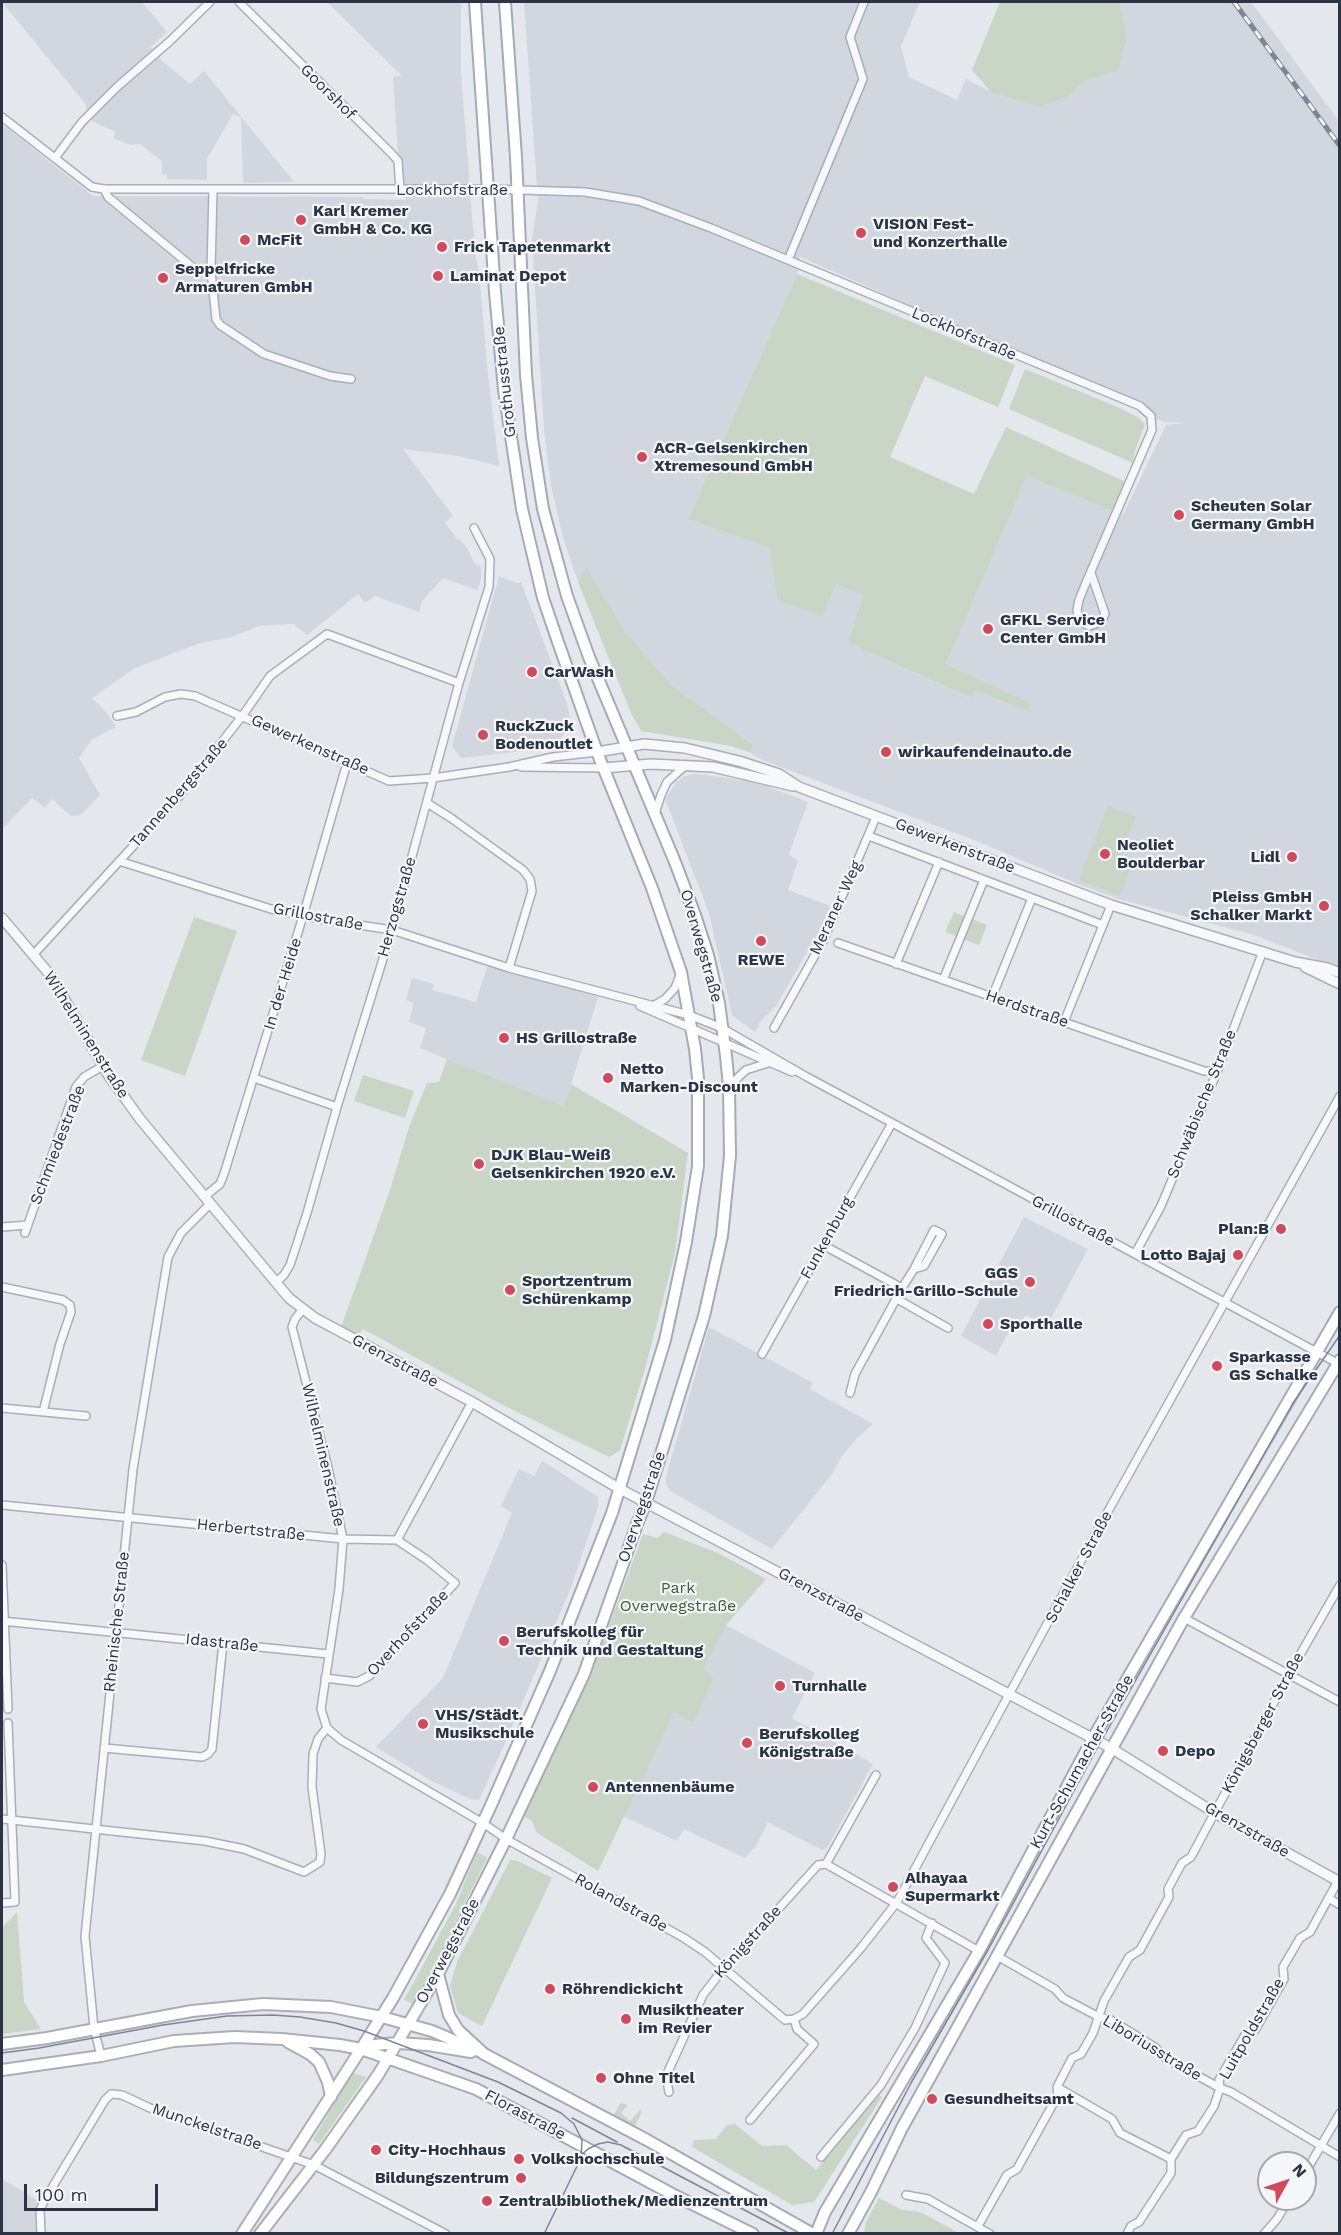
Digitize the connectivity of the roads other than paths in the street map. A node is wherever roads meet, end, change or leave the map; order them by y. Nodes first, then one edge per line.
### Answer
1 (210, 2) edge
2 (238, 2) edge
3 (475, 2) edge
4 (506, 2) edge
5 (864, 2) edge
6 (2, 117) edge
7 (55, 158) junction
8 (104, 189) junction
9 (213, 189) junction
10 (488, 189) junction
11 (400, 190) junction
12 (518, 191) junction
13 (788, 260) junction
14 (212, 271) junction
15 (351, 379) dead end
16 (474, 528) dead end
17 (1091, 573) junction
18 (459, 683) junction
19 (243, 715) junction
20 (117, 716) dead end
21 (628, 746) junction
22 (597, 752) junction
23 (347, 763) junction
24 (634, 765) junction
25 (686, 765) junction
26 (509, 767) junction
27 (603, 768) junction
28 (434, 778) junction
29 (799, 787) junction
30 (427, 803) junction
31 (655, 814) junction
32 (876, 817) junction
33 (869, 836) junction
34 (119, 861) junction
35 (939, 862) junction
36 (984, 880) junction
37 (1032, 898) junction
38 (1111, 905) junction
39 (303, 916) junction
40 (2, 918) edge
41 (1103, 925) junction
42 (392, 930) junction
43 (838, 943) dead end
44 (1263, 951) junction
45 (34, 954) junction
46 (1295, 962) junction
47 (896, 964) junction
48 (509, 968) junction
49 (681, 972) junction
50 (1340, 973) edge
51 (943, 980) junction
52 (1340, 984) edge
53 (622, 997) junction
54 (992, 997) junction
55 (653, 1006) junction
56 (689, 1015) junction
57 (1065, 1022) junction
58 (691, 1028) junction
59 (722, 1028) junction
60 (774, 1028) dead end
61 (723, 1041) junction
62 (768, 1063) junction
63 (103, 1066) junction
64 (1217, 1072) junction
65 (807, 1077) junction
66 (254, 1078) junction
67 (729, 1086) junction
68 (1340, 1096) edge
69 (337, 1107) junction
70 (892, 1123) junction
71 (207, 1201) junction
72 (28, 1225) junction
73 (2, 1227) edge
74 (25, 1233) dead end
75 (823, 1245) junction
76 (1135, 1254) junction
77 (914, 1269) junction
78 (276, 1282) junction
79 (2, 1287) edge
80 (903, 1288) junction
81 (897, 1299) junction
82 (1225, 1304) junction
83 (303, 1309) junction
84 (1340, 1312) edge
85 (948, 1328) dead end
86 (1316, 1353) junction
87 (762, 1354) dead end
88 (1339, 1362) edge
89 (850, 1393) dead end
90 (472, 1402) junction
91 (2, 1408) edge
92 (43, 1412) junction
93 (86, 1416) dead end
94 (620, 1489) junction
95 (646, 1502) junction
96 (2, 1505) edge
97 (128, 1517) junction
98 (343, 1539) junction
99 (397, 1540) junction
100 (2, 1565) edge
101 (1340, 1585) edge
102 (1184, 1618) junction
103 (3, 1621) edge
104 (116, 1632) junction
105 (223, 1643) junction
106 (328, 1654) junction
107 (1288, 1674) junction
108 (325, 1678) junction
109 (1011, 1694) junction
110 (1340, 1702) edge
111 (8, 1709) dead end
112 (8, 1723) dead end
113 (327, 1728) junction
114 (1093, 1738) junction
115 (104, 1748) junction
116 (1112, 1748) junction
117 (2, 1771) edge
118 (10, 1771) junction
119 (876, 1776) dead end
120 (1215, 1813) junction
121 (2, 1819) edge
122 (12, 1820) junction
123 (483, 1822) junction
124 (96, 1829) junction
125 (506, 1839) junction
126 (826, 1864) junction
127 (1339, 1881) edge
128 (1330, 1899) junction
129 (897, 1902) junction
130 (2, 1903) edge
131 (1340, 1905) edge
132 (932, 1923) junction
133 (979, 1951) junction
134 (997, 1956) junction
135 (724, 1969) junction
136 (438, 1974) junction
137 (382, 2017) junction
138 (1099, 2017) junction
139 (794, 2019) junction
140 (409, 2023) junction
141 (94, 2028) junction
142 (282, 2038) junction
143 (398, 2043) junction
144 (2, 2044) edge
145 (361, 2049) junction
146 (484, 2054) junction
147 (101, 2056) junction
148 (389, 2058) junction
149 (2, 2070) edge
150 (1057, 2087) junction
151 (1220, 2088) junction
152 (669, 2092) dead end
153 (331, 2097) junction
154 (1340, 2113) edge
155 (750, 2120) dead end
156 (1320, 2146) junction
157 (1317, 2151) edge
158 (292, 2157) junction
159 (821, 2157) dead end
160 (1340, 2157) edge
161 (1171, 2159) junction
162 (314, 2165) junction
163 (906, 2195) dead end
164 (1282, 2211) edge
165 (825, 2212) junction
166 (798, 2225) junction
167 (978, 2226) junction
168 (851, 2232) edge
169 (41, 2234) edge
170 (242, 2234) edge
171 (260, 2234) edge
172 (446, 2234) edge
173 (753, 2234) edge
174 (814, 2234) edge
175 (990, 2234) edge
176 (1127, 2234) edge
177 (1264, 2234) edge

1 - 7 street
2 - 11 street, Goorshof
3 - 10 main road, Grothusstraße
4 - 12 main road, Grothusstraße
5 - 13 street
6 - 7 street
7 - 8 street
8 - 9 street, Lockhofstraße
8 - 14 street
9 - 11 street, Lockhofstraße
9 - 14 street
10 - 11 street, Lockhofstraße
10 - 12 street, Lockhofstraße
10 - 22 main road, Grothusstraße
12 - 13 street, Lockhofstraße
12 - 21 main road, Grothusstraße
13 - 17 street, Lockhofstraße
14 - 15 street
16 - 18 street, Herzogstraße
17 - 17 street
18 - 19 street, Tannenbergstraße
18 - 28 street, Herzogstraße
19 - 20 street, Gewerkenstraße
19 - 23 street, Gewerkenstraße
19 - 34 street, Tannenbergstraße
21 - 22 street, Gewerkenstraße
21 - 24 main road, Overwegstraße
21 - 29 street, Gewerkenstraße
22 - 26 street, Gewerkenstraße
22 - 27 main road, Overwegstraße
23 - 28 street, Gewerkenstraße
23 - 39 street, In der Heide
24 - 25 street, Gewerkenstraße
24 - 27 street, Gewerkenstraße
24 - 31 main road, Overwegstraße
25 - 29 street, Gewerkenstraße
25 - 31 street
26 - 27 street, Gewerkenstraße
26 - 28 street, Gewerkenstraße
27 - 49 main road, Overwegstraße
28 - 30 street, Herzogstraße
29 - 32 street, Gewerkenstraße
30 - 42 street, Herzogstraße
30 - 48 street
31 - 59 main road, Overwegstraße
32 - 33 street, Meraner Weg
32 - 38 street, Gewerkenstraße
33 - 35 street, Gewerkenstraße
33 - 60 street, Meraner Weg
34 - 39 street, Grillostraße
34 - 45 street, Tannenbergstraße
35 - 36 street, Gewerkenstraße
35 - 47 street
36 - 37 street, Gewerkenstraße
36 - 51 street
37 - 41 street, Gewerkenstraße
37 - 54 street
38 - 41 street
38 - 44 street, Gewerkenstraße
39 - 42 street, Grillostraße
39 - 66 street, In der Heide
40 - 45 street, Wilhelminenstraße
41 - 57 street
42 - 48 street, Grillostraße
42 - 69 street, Herzogstraße
43 - 47 street, Herdstraße
44 - 46 street, Gewerkenstraße
44 - 64 street, Schwäbische Straße
45 - 63 street, Wilhelminenstraße
46 - 50 street, Gewerkenstraße
46 - 52 street, Gewerkenstraße
47 - 51 street, Herdstraße
48 - 53 street, Grillostraße
49 - 55 street
49 - 56 main road, Overwegstraße
51 - 54 street, Herdstraße
53 - 55 street, Grillostraße
53 - 58 street, Grillostraße
54 - 57 street, Herdstraße
55 - 56 street, Grillostraße
56 - 58 main road, Overwegstraße
56 - 59 street, Grillostraße
57 - 64 street, Herdstraße
58 - 61 street, Grillostraße
58 - 94 main road, Overwegstraße
59 - 61 main road, Overwegstraße
59 - 65 street, Grillostraße
61 - 62 street, Grillostraße
61 - 67 main road, Overwegstraße
62 - 65 street, Grillostraße
62 - 67 street
63 - 71 street, Wilhelminenstraße
63 - 72 street, Schmiedestraße
64 - 76 street, Schwäbische Straße
65 - 70 street, Grillostraße
66 - 69 street
66 - 71 street, In der Heide
67 - 95 main road, Overwegstraße
68 - 82 street, Schalker Straße
69 - 78 street, Herzogstraße
70 - 75 street, Funkenburg
70 - 76 street, Grillostraße
71 - 78 street, Wilhelminenstraße
71 - 97 street, Rheinische Straße
72 - 73 street
72 - 74 street, Schmiedestraße
75 - 80 street
75 - 87 street, Funkenburg
76 - 82 street, Grillostraße
77 - 77 street
77 - 80 street
78 - 83 street, Wilhelminenstraße
79 - 92 street
80 - 81 street
81 - 85 street
81 - 89 street
82 - 86 street, Grillostraße
82 - 109 street, Schalker Straße
83 - 90 street, Grenzstraße
83 - 98 street, Wilhelminenstraße
84 - 86 main road, Kurt-Schumacher-Straße
86 - 88 street, Grillostraße
86 - 114 main road, Kurt-Schumacher-Straße
88 - 102 main road, Kurt-Schumacher-Straße
90 - 94 street, Grenzstraße
90 - 99 street
91 - 92 street
92 - 93 street
94 - 95 street, Grenzstraße
94 - 123 main road, Overwegstraße
95 - 109 street, Grenzstraße
95 - 125 main road, Overwegstraße
96 - 97 street, Herbertstraße
97 - 98 street, Herbertstraße
97 - 104 street, Rheinische Straße
98 - 99 street, Herbertstraße
98 - 106 street, Wilhelminenstraße
99 - 108 street, Overhofstraße
100 - 103 street
101 - 107 street, Königsberger Straße
102 - 107 street
102 - 116 main road, Kurt-Schumacher-Straße
103 - 104 street, Idastraße
103 - 111 street
104 - 105 street, Idastraße
104 - 115 street, Rheinische Straße
105 - 106 street, Idastraße
105 - 115 street
106 - 108 street, Wilhelminenstraße
107 - 110 street
107 - 120 street, Königsberger Straße
108 - 113 street, Wilhelminenstraße
109 - 114 street, Grenzstraße
109 - 129 street, Schalker Straße
112 - 118 street
113 - 123 street, Rolandstraße
113 - 124 street
114 - 116 street, Grenzstraße
114 - 133 main road, Kurt-Schumacher-Straße
115 - 124 street, Rheinische Straße
116 - 120 street, Grenzstraße
116 - 134 main road, Kurt-Schumacher-Straße
117 - 118 street
118 - 122 street
119 - 126 street
120 - 127 street, Grenzstraße
120 - 138 street, Königsberger Straße
121 - 122 street
122 - 124 street
122 - 130 street
123 - 125 street, Rolandstraße
123 - 137 main road, Overwegstraße
124 - 141 street, Rheinische Straße
125 - 135 street, Rolandstraße
125 - 136 main road, Overwegstraße
126 - 129 street
126 - 135 street, Königstraße
127 - 128 street, Luitpoldstraße
128 - 131 street
128 - 151 street, Luitpoldstraße
129 - 132 street
129 - 139 street, Schalker Straße
132 - 133 street
132 - 159 street
133 - 165 main road, Kurt-Schumacher-Straße
134 - 138 street, Liboriusstraße
134 - 168 main road, Kurt-Schumacher-Straße
135 - 139 street, Rolandstraße
135 - 152 street, Königstraße
136 - 140 main road, Overwegstraße
136 - 146 main road
137 - 140 main road
137 - 141 main road
137 - 145 main road, Overwegstraße
138 - 150 street, Königsberger Straße
138 - 151 street, Liboriusstraße
139 - 155 street, Rolandstraße
140 - 143 main road, Overwegstraße
140 - 146 main road
141 - 144 main road
141 - 147 street, Rheinische Straße
142 - 145 main road, Florastraße
142 - 147 main road, Florastraße
142 - 153 main road, Florastraße
143 - 145 main road
143 - 146 main road
143 - 148 main road, Overwegstraße
145 - 148 main road, Florastraße
145 - 153 main road, Overwegstraße
146 - 166 main road
147 - 149 main road, Florastraße
148 - 162 main road, Overwegstraße
148 - 173 main road, Florastraße
150 - 161 street
150 - 167 street, Königsberger Straße
151 - 156 street, Liboriusstraße
151 - 161 street, Luitpoldstraße
153 - 158 main road, Overwegstraße
154 - 156 street
156 - 157 street
156 - 160 street, Liboriusstraße
158 - 162 street, Munckelstraße
158 - 169 street, Munckelstraße
158 - 170 main road, Overwegstraße
161 - 176 street, Luitpoldstraße
162 - 171 main road, Overwegstraße
162 - 172 street, Munckelstraße
163 - 167 street
164 - 177 street
165 - 166 main road
165 - 174 main road, Kurt-Schumacher-Straße
166 - 174 main road
167 - 175 street

